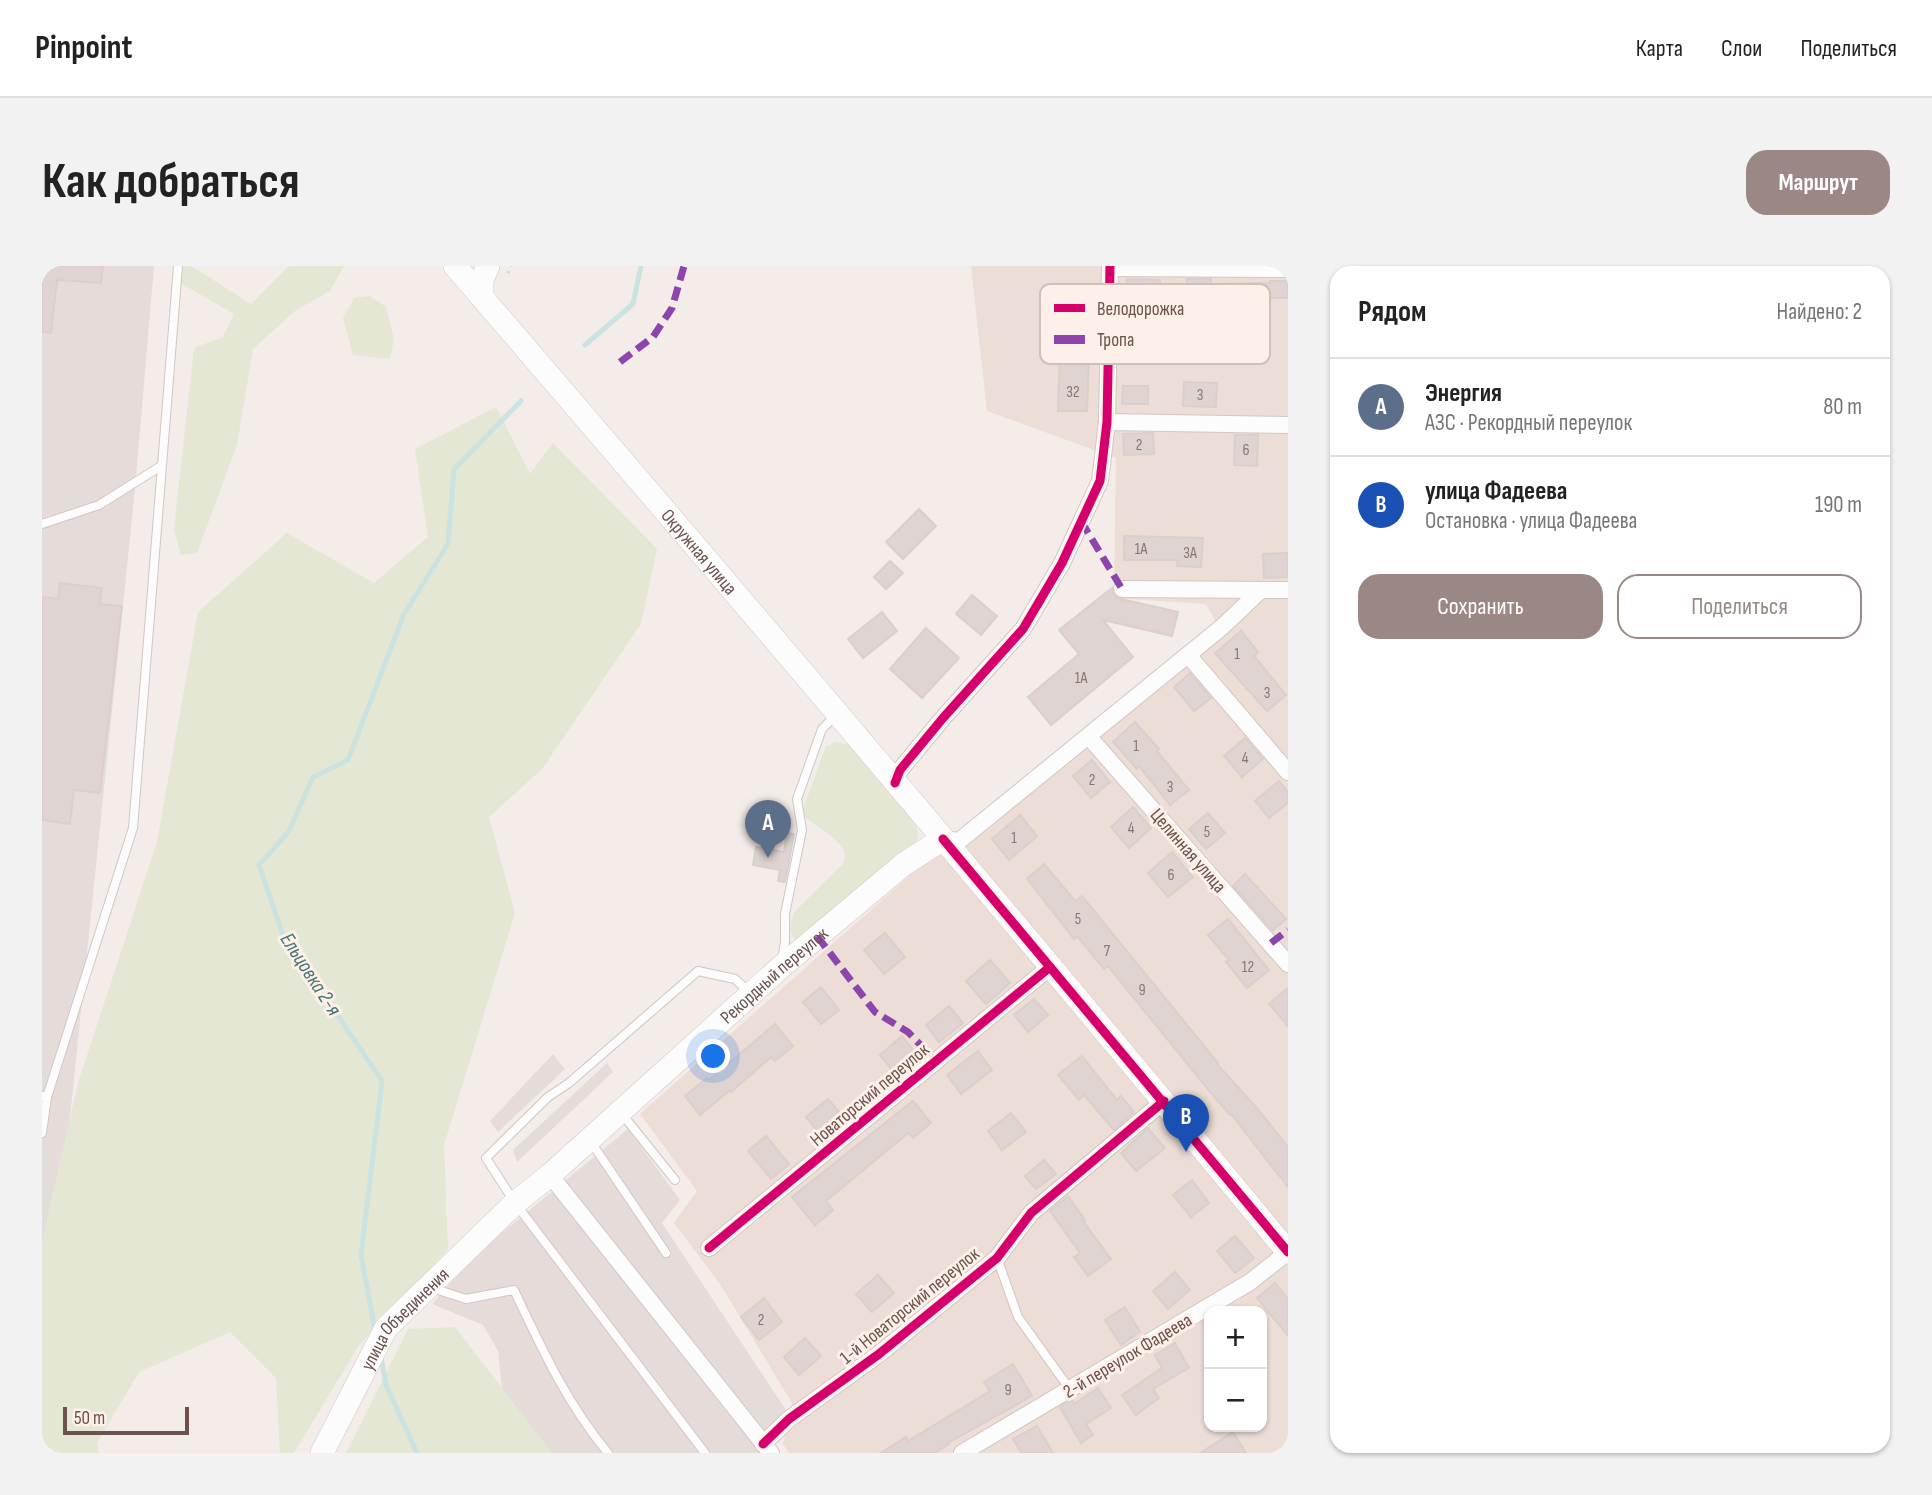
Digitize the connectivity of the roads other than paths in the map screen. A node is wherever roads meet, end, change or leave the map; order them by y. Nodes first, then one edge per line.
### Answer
1 (178, 266) edge
2 (456, 266) edge
3 (488, 266) edge
4 (1110, 267) edge
5 (1288, 269) edge
6 (482, 297) junction
7 (1108, 364) edge
8 (1107, 422) junction
9 (1288, 425) edge
10 (161, 466) junction
11 (42, 524) edge
12 (1122, 589) dead end
13 (1262, 590) junction
14 (1288, 590) edge
15 (1188, 654) junction
16 (837, 713) junction
17 (1089, 737) junction
18 (1288, 772) edge
19 (895, 783) junction
20 (943, 839) junction
21 (1288, 964) edge
22 (781, 967) junction
23 (1051, 967) junction
24 (751, 994) junction
25 (44, 1097) edge
26 (1164, 1101) junction
27 (620, 1112) junction
28 (42, 1133) edge
29 (589, 1139) junction
30 (550, 1175) junction
31 (675, 1180) dead end
32 (515, 1203) junction
33 (709, 1248) dead end
34 (1288, 1252) edge
35 (666, 1253) dead end
36 (997, 1258) junction
37 (429, 1287) junction
38 (1069, 1388) junction
39 (767, 1449) edge
40 (321, 1453) edge
41 (608, 1453) edge
42 (705, 1453) edge
43 (962, 1453) edge

1 - 10 lane
2 - 6 main road, Окружная улица
3 - 6 main road
4 - 5 street
6 - 16 main road, Окружная улица
7 - 8 street
8 - 9 street
8 - 19 street
10 - 11 lane
10 - 25 lane
12 - 13 street
13 - 14 street
13 - 15 street
15 - 17 street
15 - 18 street
16 - 19 main road, Окружная улица
16 - 22 lane
17 - 20 street
17 - 21 street, Целинная улица
19 - 20 main road, Окружная улица
20 - 22 main road, Рекордный переулок
20 - 23 main road, Окружная улица
22 - 24 main road, Рекордный переулок
23 - 26 main road, Окружная улица
23 - 33 street, Новаторский переулок
24 - 27 main road, Рекордный переулок
24 - 32 lane
25 - 28 lane
26 - 34 main road, Окружная улица
26 - 36 street, 1-й Новаторский переулок
27 - 29 main road, Рекордный переулок
27 - 31 lane
29 - 30 main road, Рекордный переулок
29 - 35 lane
30 - 32 main road, Рекордный переулок
30 - 39 street
32 - 37 main road, улица Объединения
32 - 42 lane
34 - 38 street, 2-й переулок Фадеева
36 - 38 lane
36 - 39 street, 1-й Новаторский переулок
37 - 40 main road, улица Объединения
37 - 41 lane
38 - 43 street, 2-й переулок Фадеева

